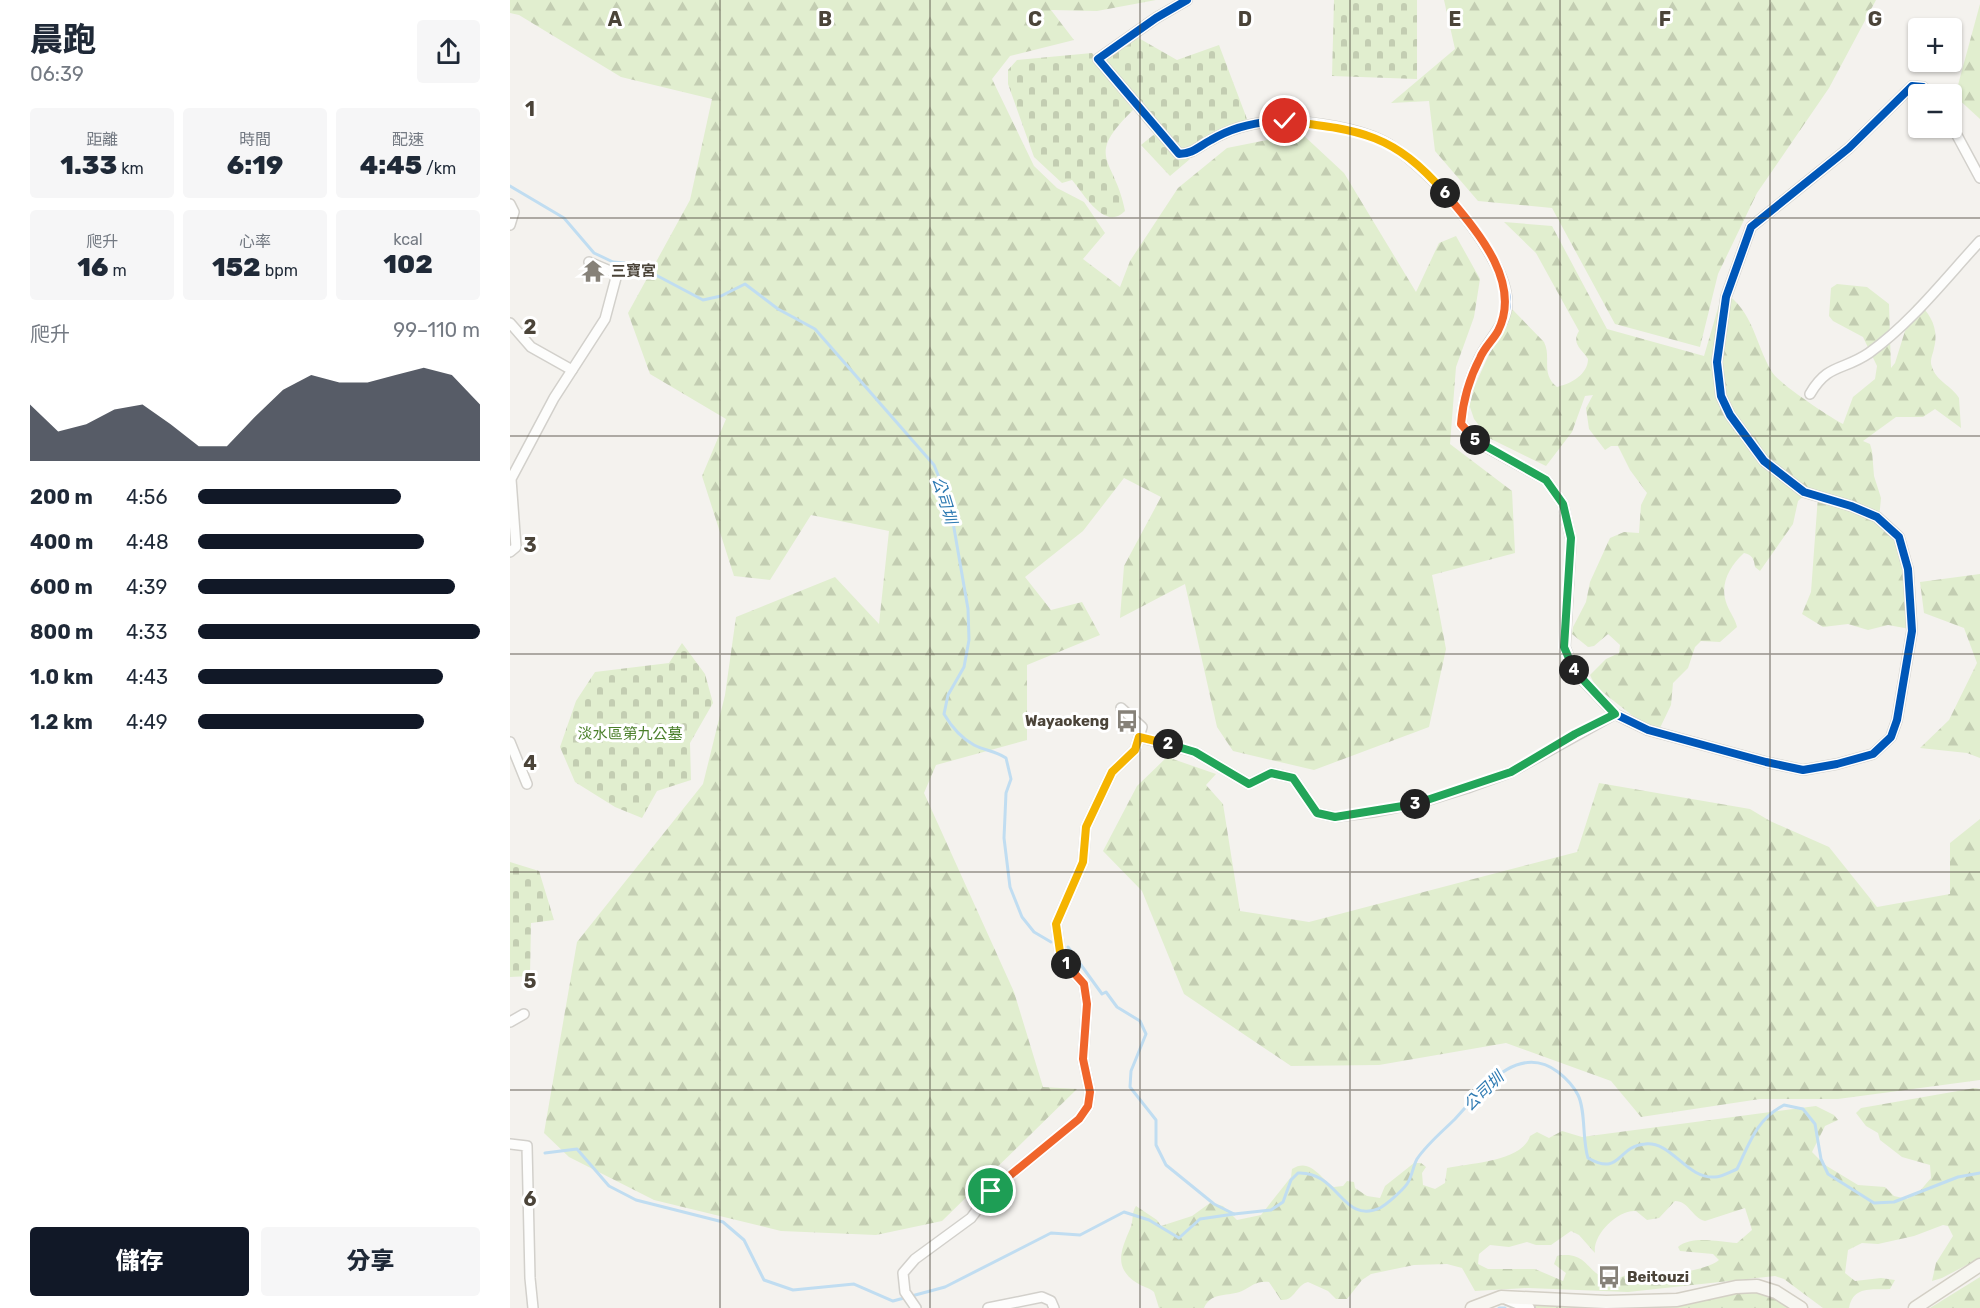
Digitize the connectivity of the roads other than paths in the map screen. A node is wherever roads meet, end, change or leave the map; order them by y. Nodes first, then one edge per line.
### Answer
1 (1186, 0) edge
2 (1908, 90) edge
3 (1958, 138) edge
4 (1980, 178) edge
5 (510, 204) edge
6 (510, 225) edge
7 (1980, 241) edge
8 (590, 262) dead end
9 (510, 323) edge
10 (572, 370) junction
11 (1810, 394) dead end
12 (510, 552) edge
13 (1121, 708) dead end
14 (1615, 714) junction
15 (1139, 737) junction
16 (510, 742) edge
17 (526, 784) dead end
18 (524, 1014) dead end
19 (510, 1022) edge
20 (510, 1144) edge
21 (1980, 1265) edge
22 (1501, 1297) junction
23 (913, 1305) edge
24 (533, 1308) edge
25 (988, 1308) edge
26 (1054, 1308) edge
27 (1472, 1308) edge
28 (1529, 1308) edge
29 (1801, 1308) edge
30 (1915, 1308) edge

1 - 14 street
2 - 14 street
3 - 4 street
5 - 6 street
7 - 11 street
8 - 10 street
9 - 10 street
10 - 12 street
13 - 15 street
14 - 15 street
15 - 23 street
16 - 17 street
18 - 19 street
20 - 24 street
21 - 30 main road
22 - 27 main road
22 - 28 street
22 - 29 main road
25 - 26 street

